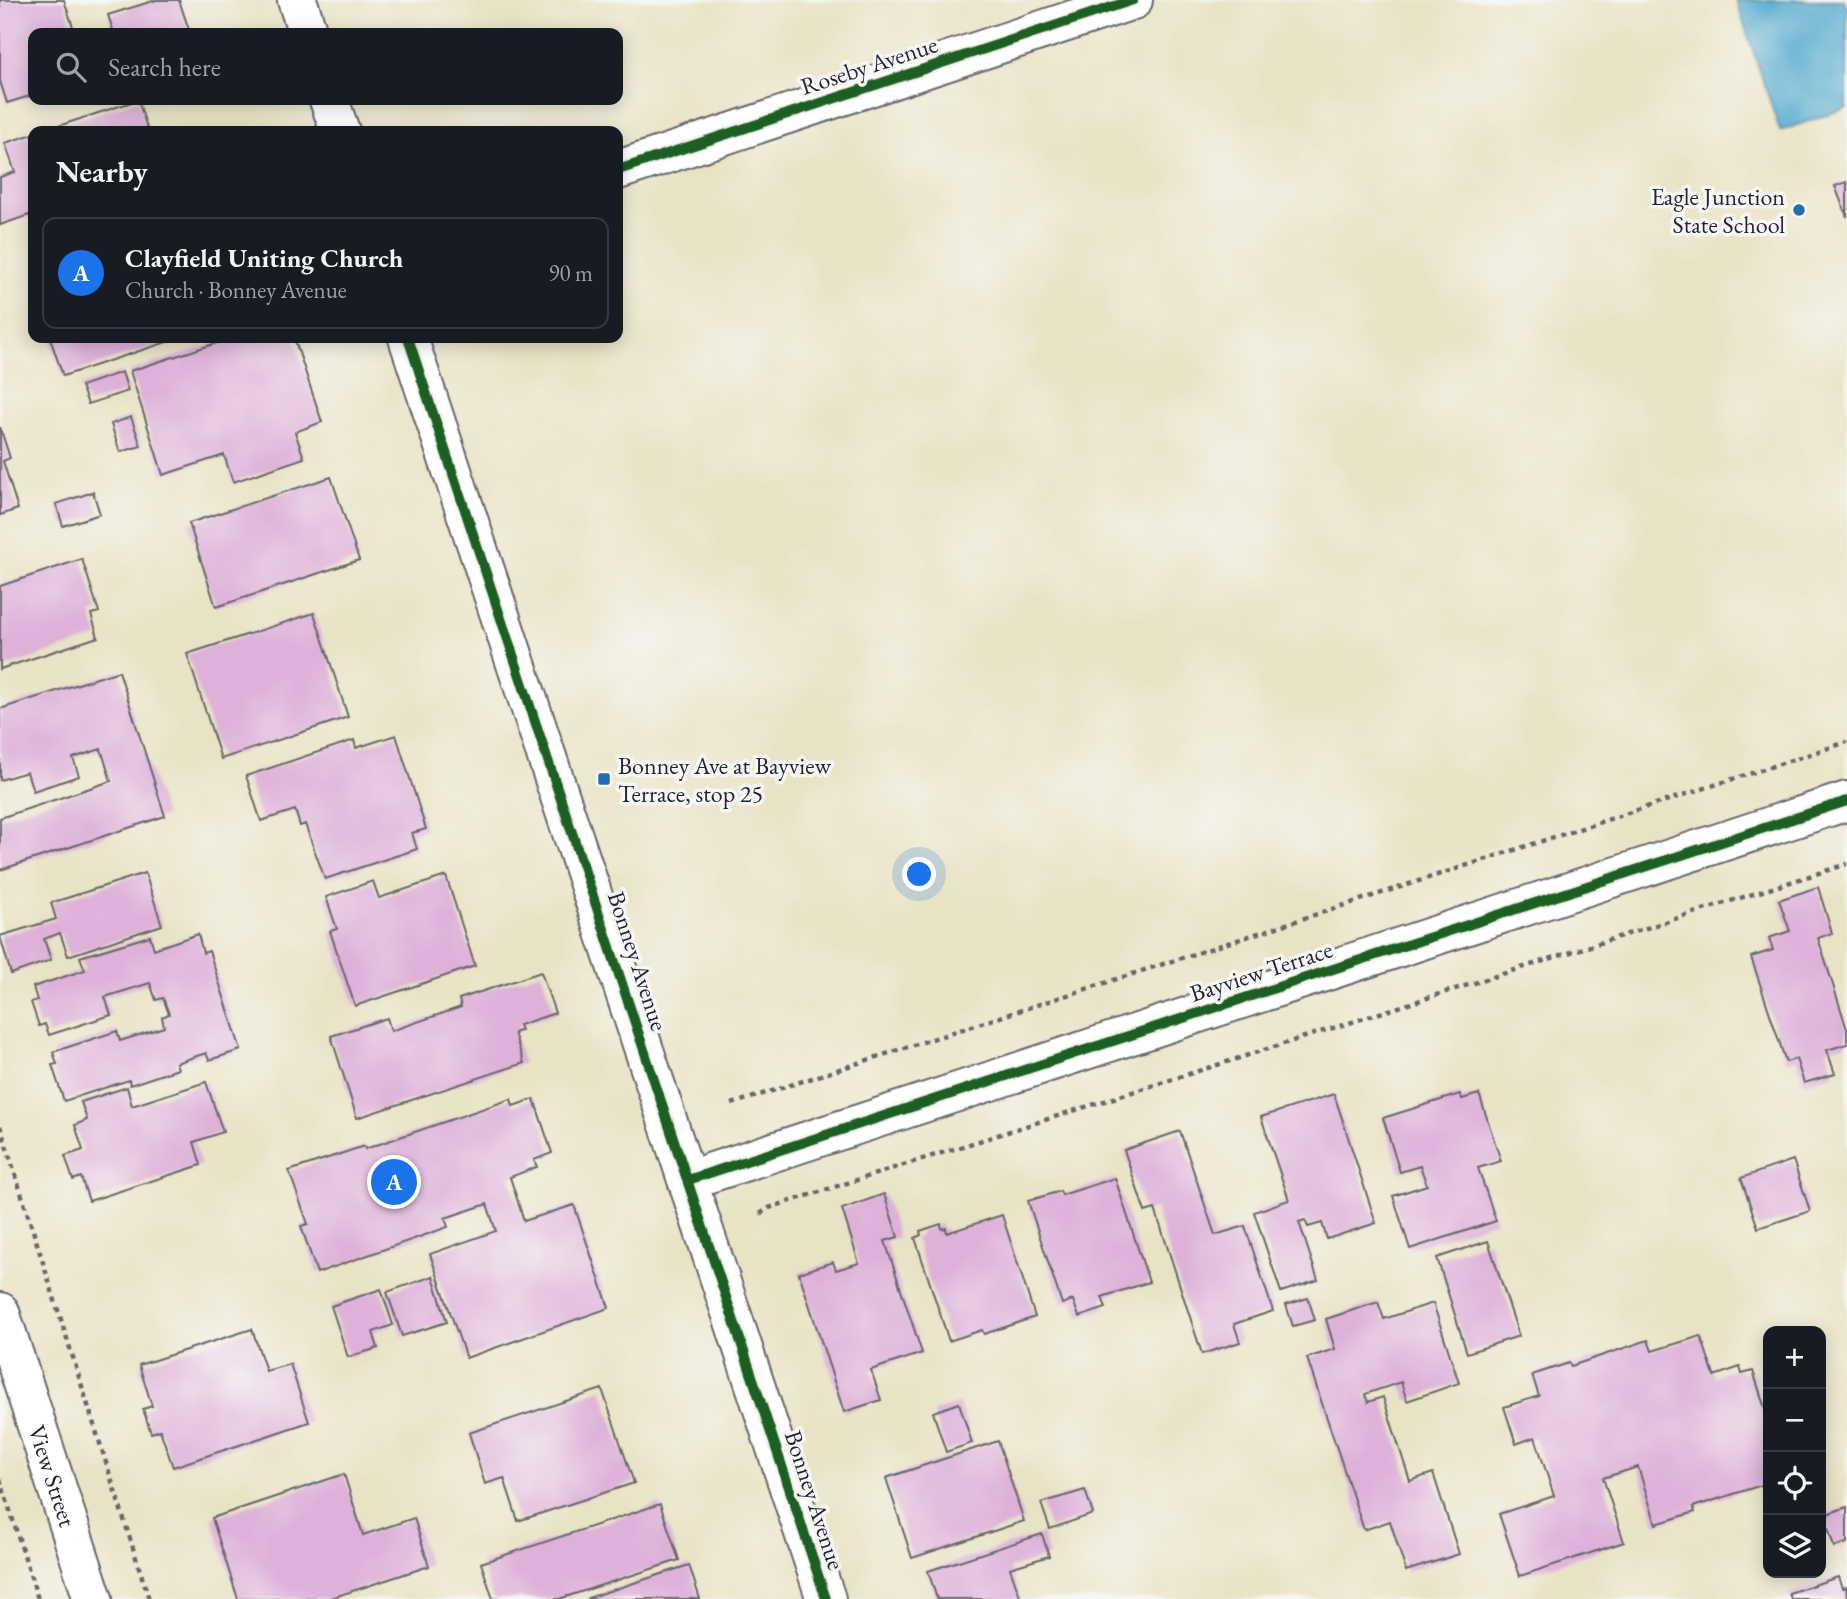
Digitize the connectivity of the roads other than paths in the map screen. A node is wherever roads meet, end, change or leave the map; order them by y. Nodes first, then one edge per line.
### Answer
1 (297, 0) edge
2 (1133, 0) edge
3 (306, 28) edge
4 (332, 105) edge
5 (338, 126) edge
6 (623, 168) edge
7 (410, 343) edge
8 (1847, 801) edge
9 (688, 1180) junction
10 (0, 1312) edge
11 (93, 1599) edge
12 (826, 1599) edge

1 - 3 street
2 - 6 street, Roseby Avenue
4 - 5 street
7 - 9 street, Bonney Avenue
8 - 9 street, Bayview Terrace
9 - 12 street, Bonney Avenue
10 - 11 street, View Street

